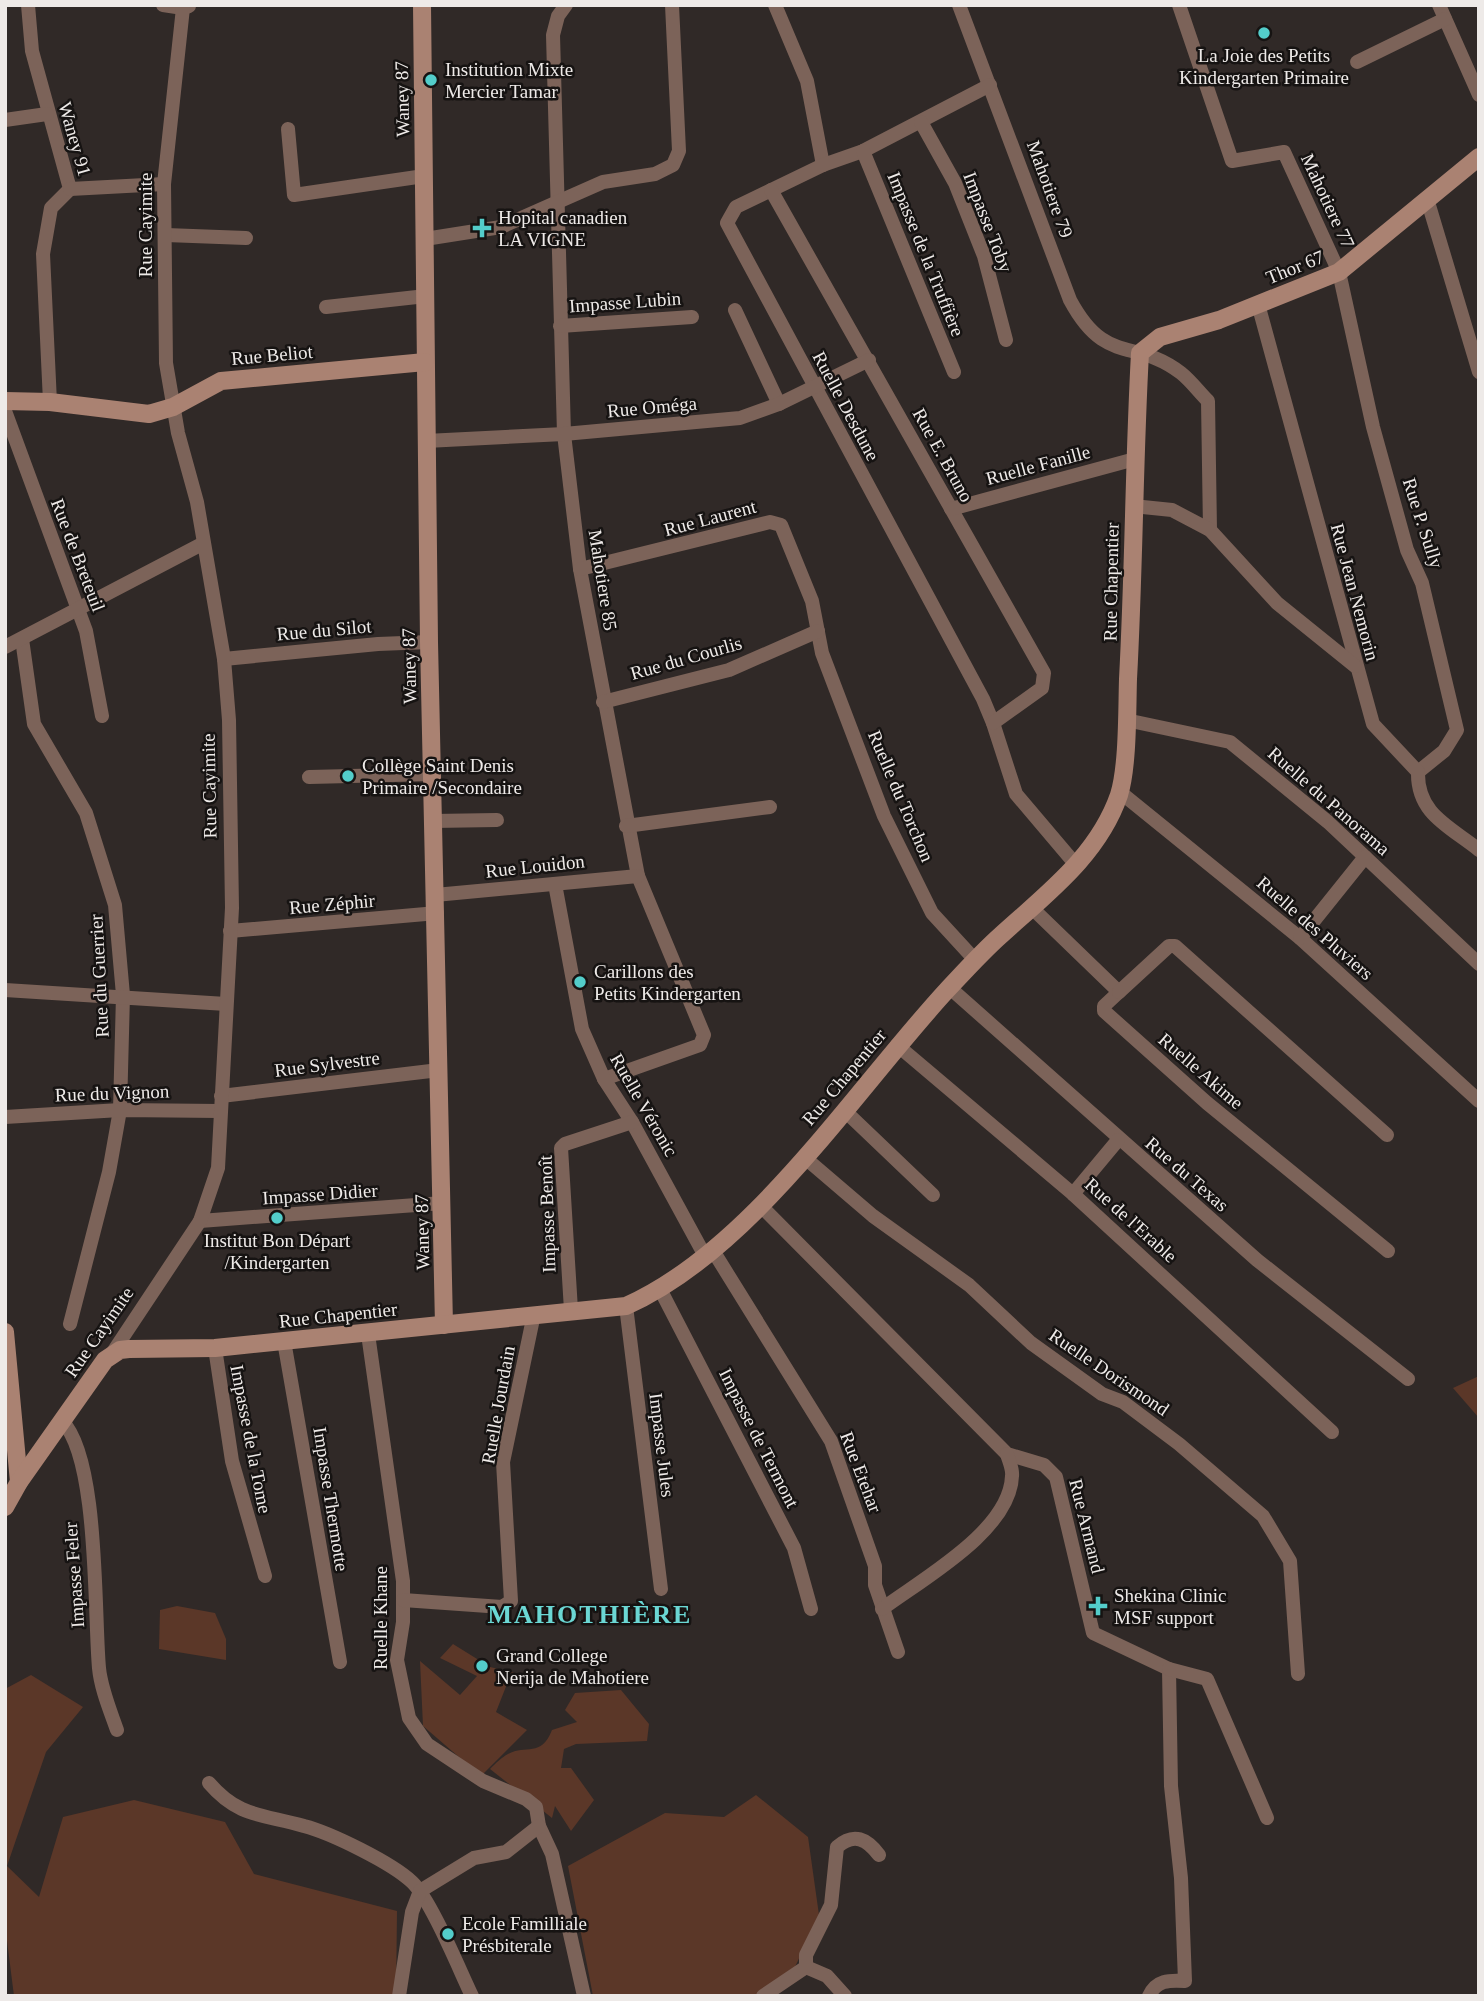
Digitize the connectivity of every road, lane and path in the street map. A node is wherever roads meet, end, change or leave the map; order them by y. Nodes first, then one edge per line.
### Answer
1 (28, 5) edge
2 (163, 5) edge
3 (422, 5) edge
4 (566, 5) edge
5 (671, 5) edge
6 (775, 5) edge
7 (959, 5) edge
8 (1179, 5) edge
9 (187, 7) edge
10 (1442, 12) edge
11 (1357, 62) dead end
12 (990, 85) junction
13 (1479, 95) edge
14 (47, 114) junction
15 (5, 120) edge
16 (921, 122) junction
17 (288, 129) dead end
18 (863, 151) junction
19 (1479, 157) edge
20 (823, 165) junction
21 (424, 176) junction
22 (164, 184) junction
23 (70, 189) junction
24 (771, 190) junction
25 (559, 202) junction
26 (1428, 202) junction
27 (166, 235) junction
28 (246, 238) dead end
29 (425, 239) junction
30 (1339, 272) junction
31 (426, 296) junction
32 (1258, 304) junction
33 (326, 307) dead end
34 (735, 310) dead end
35 (692, 317) dead end
36 (560, 326) junction
37 (1006, 340) dead end
38 (1140, 353) junction
39 (869, 360) junction
40 (425, 362) junction
41 (954, 372) dead end
42 (1479, 372) edge
43 (814, 387) junction
44 (5, 401) edge
45 (50, 402) junction
46 (779, 404) junction
47 (173, 407) junction
48 (5, 411) edge
49 (564, 434) junction
50 (426, 441) junction
51 (1135, 459) junction
52 (1133, 506) junction
53 (951, 509) junction
54 (1210, 530) junction
55 (202, 544) junction
56 (580, 569) junction
57 (78, 609) junction
58 (818, 631) junction
59 (22, 639) junction
60 (429, 642) junction
61 (5, 647) edge
62 (224, 659) junction
63 (1355, 667) junction
64 (603, 702) junction
65 (102, 716) dead end
66 (1126, 720) junction
67 (993, 723) junction
68 (1418, 772) junction
69 (432, 774) junction
70 (309, 777) dead end
71 (1120, 792) junction
72 (770, 807) dead end
73 (497, 820) dead end
74 (433, 821) junction
75 (626, 826) junction
76 (1479, 850) edge
77 (1365, 857) junction
78 (1077, 866) junction
79 (638, 876) junction
80 (555, 884) junction
81 (436, 904) junction
82 (1032, 908) junction
83 (230, 931) junction
84 (1300, 938) junction
85 (976, 961) junction
86 (1479, 964) edge
87 (950, 988) junction
88 (5, 990) edge
89 (1119, 992) junction
90 (123, 995) junction
91 (226, 1004) junction
92 (898, 1045) junction
93 (439, 1070) junction
94 (604, 1079) junction
95 (1479, 1101) edge
96 (220, 1103) junction
97 (120, 1110) junction
98 (845, 1111) junction
99 (5, 1117) edge
100 (632, 1122) junction
101 (1387, 1135) dead end
102 (1118, 1140) junction
103 (804, 1157) junction
104 (1073, 1194) junction
105 (933, 1195) dead end
106 (443, 1203) junction
107 (761, 1205) junction
108 (200, 1221) junction
109 (1388, 1251) dead end
110 (709, 1252) junction
111 (660, 1289) junction
112 (626, 1306) junction
113 (571, 1310) junction
114 (534, 1314) junction
115 (69, 1324) dead end
116 (444, 1325) junction
117 (5, 1332) edge
118 (368, 1334) junction
119 (284, 1341) junction
120 (215, 1348) junction
121 (111, 1354) junction
122 (1408, 1379) dead end
123 (62, 1421) junction
124 (1332, 1433) dead end
125 (1007, 1454) junction
126 (19, 1482) junction
127 (5, 1507) edge
128 (265, 1576) dead end
129 (661, 1589) dead end
130 (403, 1600) junction
131 (811, 1609) dead end
132 (882, 1609) junction
133 (898, 1652) dead end
134 (340, 1662) dead end
135 (1169, 1669) junction
136 (1298, 1674) dead end
137 (117, 1730) dead end
138 (209, 1783) dead end
139 (1266, 1818) dead end
140 (539, 1826) junction
141 (879, 1855) dead end
142 (420, 1891) junction
143 (806, 1967) junction
144 (1185, 1981) junction
145 (399, 1996) edge
146 (472, 1996) edge
147 (584, 1996) edge
148 (764, 1996) edge
149 (845, 1996) edge
150 (1149, 1996) edge
151 (1190, 1996) edge

1 - 14 street, Waney 91
2 - 9 street
3 - 21 street, Waney 87
4 - 25 street, Mahotiere 85
5 - 25 street
6 - 20 street
7 - 12 street, Mahotiere 79
8 - 30 street, Mahotiere 77
9 - 22 street, Rue Cayimite
10 - 11 street
10 - 13 street
12 - 16 street, Ruelle Desdune
12 - 38 street, Mahotiere 79
14 - 15 street
14 - 23 street, Waney 91
16 - 18 street, Ruelle Desdune
16 - 37 street, Impasse Toby
17 - 21 street
18 - 20 street, Ruelle Desdune
18 - 41 street, Impasse de la Truffière
19 - 26 street, Thor 67
20 - 24 street, Ruelle Desdune
21 - 29 street, Waney 87
22 - 23 street
22 - 27 street, Rue Cayimite
23 - 45 street, Waney 91
24 - 39 street, Rue E. Bruno
24 - 43 street, Ruelle Desdune
25 - 29 street
25 - 36 street, Mahotiere 85
26 - 30 street, Thor 67
26 - 42 street
27 - 28 street
27 - 47 street, Rue Cayimite
29 - 31 street, Waney 87
30 - 32 street, Thor 67
30 - 68 street, Rue P. Sully
31 - 33 street
31 - 40 street, Waney 87
32 - 38 street, Thor 67
32 - 63 street, Rue Jean Nemorin
34 - 46 street
35 - 36 street, Impasse Lubin
36 - 49 street, Mahotiere 85
38 - 51 street, Rue Chapentier
38 - 54 street, Mahotiere 79
39 - 43 street, Rue Oméga
39 - 53 street, Rue E. Bruno
40 - 47 street, Rue Beliot
40 - 50 street, Waney 87
43 - 46 street, Rue Oméga
43 - 67 street, Ruelle Desdune
44 - 45 street, Rue Beliot
45 - 47 street, Rue Beliot
46 - 49 street, Rue Oméga
47 - 55 street, Rue Cayimite
48 - 57 street, Rue de Breteuil
49 - 50 street, Rue Oméga
49 - 56 street, Mahotiere 85
50 - 60 street, Waney 87
51 - 52 street, Rue Chapentier
51 - 53 street, Ruelle Fanille
52 - 54 street
52 - 66 street, Rue Chapentier
53 - 67 street, Rue E. Bruno
54 - 63 street
55 - 57 street
55 - 62 street, Rue Cayimite
56 - 58 street, Rue Laurent
56 - 64 street, Mahotiere 85
57 - 59 street
57 - 65 street, Rue de Breteuil
58 - 64 street, Rue du Courlis
58 - 85 street, Ruelle du Torchon
59 - 61 street
59 - 90 street, Rue du Guerrier
60 - 62 street, Rue du Silot
60 - 69 street, Waney 87
62 - 83 street, Rue Cayimite
63 - 68 street, Rue Jean Nemorin
64 - 75 street, Mahotiere 85
66 - 71 street, Rue Chapentier
66 - 77 street, Ruelle du Panorama
67 - 78 street, Ruelle Desdune
68 - 76 street
69 - 70 street
69 - 74 street, Waney 87
71 - 78 street, Rue Chapentier
71 - 84 street, Ruelle des Pluviers
72 - 75 street
73 - 74 street
74 - 81 street, Waney 87
75 - 79 street, Mahotiere 85
77 - 84 street
77 - 86 street, Ruelle du Panorama
78 - 82 street, Rue Chapentier
79 - 80 street, Rue Louidon
79 - 94 street, Mahotiere 85
80 - 81 street, Rue Louidon
80 - 94 street, Ruelle Véronic
81 - 83 street, Rue Zéphir
81 - 93 street, Waney 87
82 - 85 street, Rue Chapentier
82 - 89 street
83 - 91 street, Rue Cayimite
84 - 95 street, Ruelle des Pluviers
85 - 87 street, Rue Chapentier
87 - 92 street, Rue Chapentier
87 - 102 street, Rue du Texas
88 - 90 street
89 - 101 street
89 - 109 street, Ruelle Akime
90 - 91 street
90 - 97 street, Rue du Guerrier
91 - 96 street, Rue Cayimite
92 - 98 street, Rue Chapentier
92 - 104 street, Rue de l'Erable
93 - 96 street, Rue Sylvestre
93 - 106 street, Waney 87
94 - 100 street, Ruelle Véronic
96 - 97 street, Rue du Vignon
96 - 108 street, Rue Cayimite
97 - 99 street, Rue du Vignon
97 - 115 street, Rue du Guerrier
98 - 103 street, Rue Chapentier
98 - 105 street
100 - 110 street, Ruelle Véronic
100 - 113 street, Impasse Benoît
102 - 104 street
102 - 122 street, Rue du Texas
103 - 107 street, Rue Chapentier
103 - 136 street, Ruelle Dorismond
104 - 124 street, Rue de l'Erable
106 - 108 street, Impasse Didier
106 - 116 street, Waney 87
107 - 110 street, Rue Chapentier
107 - 125 street, Rue Armand
108 - 121 street, Rue Cayimite
110 - 111 street, Rue Chapentier
110 - 132 street, Rue Etehar
111 - 112 street, Rue Chapentier
111 - 131 street, Impasse de Termont
112 - 113 street, Rue Chapentier
112 - 129 street, Impasse Jules
113 - 114 street, Rue Chapentier
114 - 116 street, Rue Chapentier
114 - 130 street, Ruelle Jourdain
116 - 118 street, Rue Chapentier
117 - 126 street
118 - 119 street, Rue Chapentier
118 - 130 street, Ruelle Khane
119 - 120 street, Rue Chapentier
119 - 134 street, Impasse Thermotte
120 - 121 street, Rue Chapentier
120 - 128 street, Impasse de la Tome
121 - 123 street, Rue Cayimite
123 - 126 street, Rue Cayimite
123 - 137 street, Impasse Feler
125 - 132 street
125 - 135 street, Rue Armand
126 - 127 street, Rue Cayimite
130 - 140 street, Ruelle Khane
132 - 133 street, Rue Etehar
135 - 139 street
135 - 144 street
138 - 142 street
140 - 142 street
140 - 147 street, Ruelle Khane
141 - 143 street
142 - 145 street
142 - 146 street
143 - 148 street
143 - 149 street
144 - 150 street
144 - 151 street

